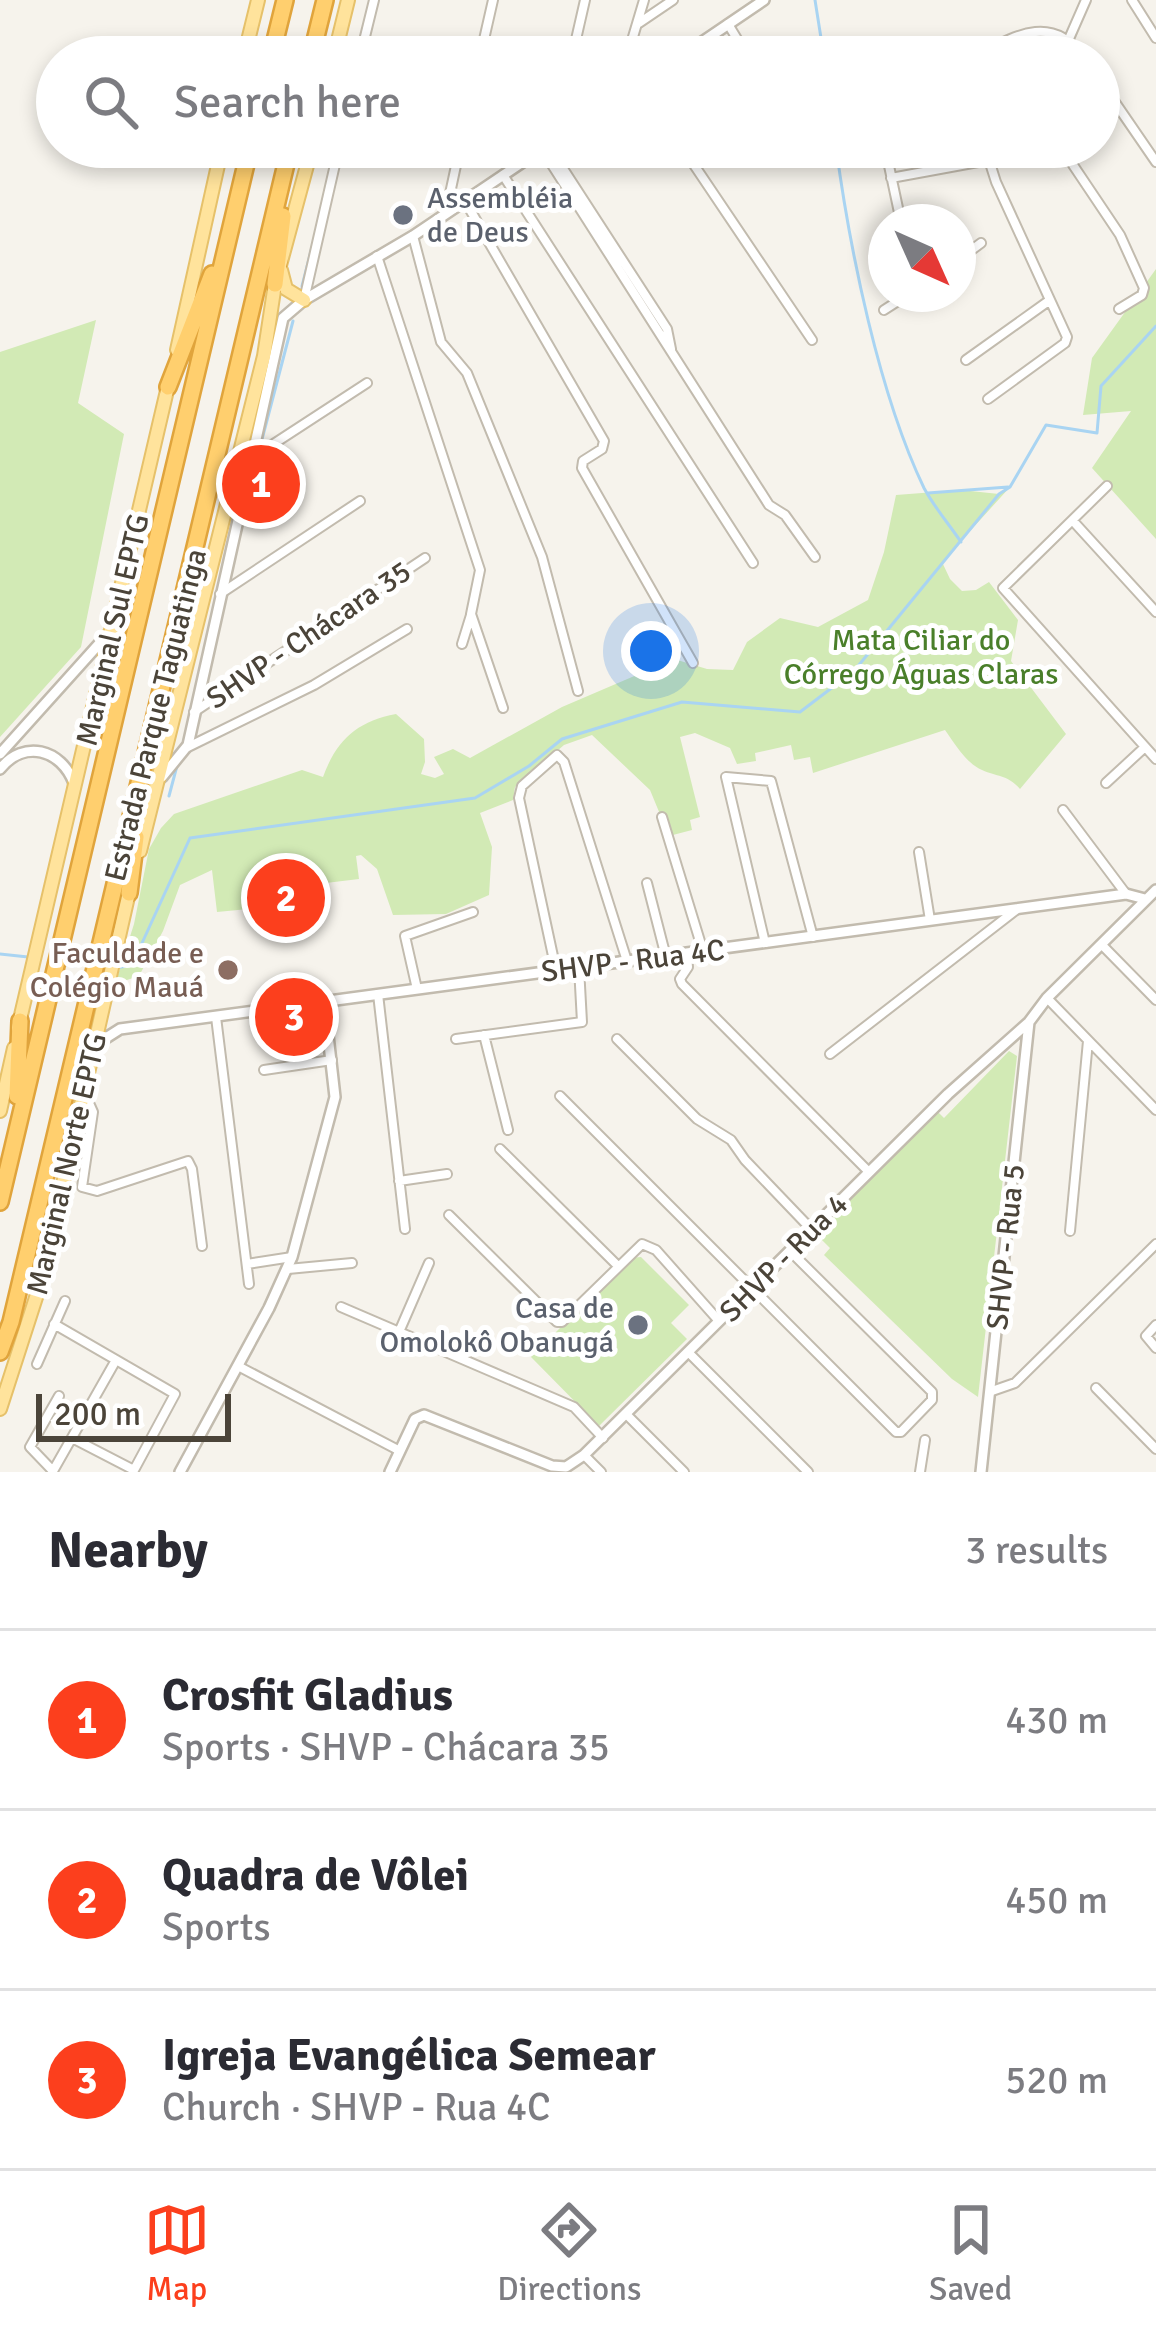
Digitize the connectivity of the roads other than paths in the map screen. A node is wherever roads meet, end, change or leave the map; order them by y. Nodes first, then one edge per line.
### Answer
1 (258, 0) edge
2 (285, 0) edge
3 (325, 0) edge
4 (348, 0) edge
5 (374, 0) edge
6 (493, 0) edge
7 (585, 0) edge
8 (644, 0) edge
9 (673, 0) edge
10 (764, 0) edge
11 (1086, 0) edge
12 (1132, 0) edge
13 (638, 24) junction
14 (728, 24) junction
15 (249, 36) edge
16 (276, 36) edge
17 (316, 36) edge
18 (339, 36) edge
19 (365, 36) edge
20 (485, 36) edge
21 (577, 36) edge
22 (634, 36) edge
23 (711, 36) edge
24 (735, 36) edge
25 (1016, 36) edge
26 (1050, 36) edge
27 (1072, 36) edge
28 (1156, 38) edge
29 (1120, 109) edge
30 (1156, 161) edge
31 (217, 168) edge
32 (245, 168) edge
33 (286, 168) edge
34 (289, 168) edge
35 (307, 168) edge
36 (334, 168) edge
37 (456, 168) edge
38 (515, 168) edge
39 (558, 168) edge
40 (696, 168) edge
41 (889, 168) edge
42 (945, 168) edge
43 (992, 168) edge
44 (1075, 168) edge
45 (503, 176) junction
46 (891, 178) junction
47 (465, 201) junction
48 (897, 204) edge
49 (446, 214) junction
50 (231, 227) junction
51 (413, 236) junction
52 (982, 243) dead end
53 (976, 247) edge
54 (377, 256) junction
55 (278, 277) junction
56 (304, 299) junction
57 (1050, 300) junction
58 (1119, 309) dead end
59 (812, 340) dead end
60 (966, 360) dead end
61 (367, 383) dead end
62 (168, 387) junction
63 (988, 399) dead end
64 (252, 458) junction
65 (1107, 486) dead end
66 (360, 501) dead end
67 (1072, 520) junction
68 (815, 556) dead end
69 (425, 558) dead end
70 (753, 563) dead end
71 (219, 595) junction
72 (1156, 612) edge
73 (116, 613) junction
74 (471, 614) junction
75 (407, 629) dead end
76 (462, 644) dead end
77 (693, 663) dead end
78 (578, 691) dead end
79 (503, 708) dead end
80 (193, 712) junction
81 (1144, 747) junction
82 (186, 748) junction
83 (0, 754) edge
84 (1156, 759) edge
85 (0, 769) edge
86 (1106, 783) dead end
87 (150, 784) junction
88 (75, 787) junction
89 (1063, 810) dead end
90 (662, 817) dead end
91 (919, 852) dead end
92 (647, 883) dead end
93 (1156, 890) edge
94 (129, 893) joint
95 (1126, 894) junction
96 (1145, 899) junction
97 (1016, 910) junction
98 (473, 912) dead end
99 (930, 920) junction
100 (813, 937) junction
101 (765, 943) junction
102 (1102, 945) junction
103 (703, 952) junction
104 (687, 955) junction
105 (666, 957) junction
106 (627, 961) junction
107 (579, 968) junction
108 (556, 970) junction
109 (417, 989) junction
110 (378, 994) junction
111 (1047, 998) junction
112 (324, 1000) junction
113 (1156, 1000) edge
114 (103, 1006) junction
115 (216, 1017) junction
116 (20, 1021) junction
117 (1029, 1022) junction
118 (120, 1029) junction
119 (484, 1035) junction
120 (457, 1039) dead end
121 (617, 1039) dead end
122 (1088, 1041) junction
123 (95, 1048) junction
124 (830, 1054) dead end
125 (332, 1060) junction
126 (264, 1070) dead end
127 (85, 1094) junction
128 (560, 1096) dead end
129 (1156, 1110) edge
130 (0, 1111) edge
131 (16, 1125) junction
132 (508, 1130) dead end
133 (500, 1149) dead end
134 (869, 1172) junction
135 (447, 1174) dead end
136 (399, 1181) junction
137 (0, 1202) edge
138 (449, 1215) dead end
139 (405, 1229) dead end
140 (812, 1230) junction
141 (1070, 1231) dead end
142 (1156, 1244) edge
143 (202, 1246) dead end
144 (790, 1252) junction
145 (292, 1257) junction
146 (352, 1263) dead end
147 (429, 1263) dead end
148 (247, 1264) junction
149 (617, 1265) junction
150 (288, 1269) junction
151 (249, 1284) dead end
152 (753, 1290) junction
153 (65, 1301) dead end
154 (341, 1307) dead end
155 (720, 1322) junction
156 (54, 1324) junction
157 (1156, 1325) edge
158 (399, 1332) junction
159 (1156, 1348) edge
160 (0, 1352) edge
161 (689, 1353) junction
162 (116, 1360) junction
163 (37, 1364) dead end
164 (238, 1366) junction
165 (1096, 1388) dead end
166 (992, 1391) junction
167 (58, 1396) dead end
168 (0, 1409) edge
169 (627, 1415) junction
170 (73, 1438) junction
171 (603, 1438) junction
172 (925, 1440) dead end
173 (1156, 1449) edge
174 (400, 1450) junction
175 (584, 1455) junction
176 (53, 1471) edge
177 (180, 1472) edge
178 (391, 1472) edge
179 (601, 1472) edge
180 (684, 1472) edge
181 (808, 1472) edge
182 (920, 1472) edge
183 (981, 1472) edge

1 - 15 main road
2 - 16 highway
3 - 17 highway
4 - 18 main road
5 - 19 street
6 - 20 street
7 - 21 street
8 - 13 street
9 - 13 street
10 - 14 street
11 - 27 street
12 - 28 street
13 - 22 street
14 - 23 street
14 - 24 street
25 - 26 street
29 - 30 street
31 - 62 main road, Marginal Sul EPTG
32 - 50 highway, Estrada Parque Taguatinga
33 - 87 highway, Estrada Parque Taguatinga
34 - 55 highway
35 - 55 main road
36 - 56 street
37 - 49 street
38 - 45 street
39 - 68 street
40 - 59 street
41 - 46 street
42 - 46 street
43 - 57 street
44 - 58 street
45 - 47 street
45 - 70 street
46 - 48 street
47 - 49 street
47 - 77 street
49 - 51 street
50 - 62 highway
50 - 131 highway, Estrada Parque Taguatinga
51 - 54 street
51 - 78 street
52 - 53 street
54 - 56 street
54 - 74 street
55 - 56 main road
55 - 87 main road
56 - 64 street
57 - 60 street
57 - 63 street
61 - 64 street
62 - 73 main road, Marginal Sul EPTG
64 - 71 street
65 - 67 street
66 - 71 street
67 - 72 street
67 - 81 street
69 - 80 street, SHVP - Chácara 35
71 - 80 street
73 - 83 street
73 - 88 main road, Marginal Sul EPTG
74 - 76 street
74 - 79 street
75 - 82 street, SHVP - Chácara 35
80 - 82 street
81 - 84 street
81 - 86 street
82 - 87 street, SHVP - Chácara 35
85 - 88 street
87 - 94 highway
87 - 160 highway, Estrada Parque Taguatinga
88 - 116 main road, Marginal Sul EPTG
89 - 95 street
90 - 103 street
91 - 99 street
92 - 105 street
93 - 96 street, SHVP - Rua 4
94 - 114 main road, Marginal Norte EPTG
95 - 96 street, SHVP - Rua 4C
95 - 97 street, SHVP - Rua 4C
96 - 102 street, SHVP - Rua 4
97 - 99 street, SHVP - Rua 4C
97 - 124 street
98 - 109 street
99 - 100 street, SHVP - Rua 4C
100 - 101 street, SHVP - Rua 4C
100 - 101 street
101 - 103 street, SHVP - Rua 4C
102 - 111 street, SHVP - Rua 4
102 - 113 street
103 - 104 street, SHVP - Rua 4C
104 - 105 street, SHVP - Rua 4C
104 - 134 street
105 - 106 street, SHVP - Rua 4C
106 - 107 street, SHVP - Rua 4C
106 - 108 street
107 - 108 street, SHVP - Rua 4C
107 - 119 street
108 - 109 street, SHVP - Rua 4C
109 - 110 street, SHVP - Rua 4C
110 - 112 street, SHVP - Rua 4C
110 - 136 street
111 - 117 street, SHVP - Rua 4
111 - 122 street
112 - 115 street, SHVP - Rua 4C
112 - 125 street
114 - 118 street
114 - 123 main road, Marginal Norte EPTG
115 - 118 street, SHVP - Rua 4C
115 - 148 street
116 - 130 main road, Marginal Sul EPTG
116 - 131 highway
117 - 134 street, SHVP - Rua 4
117 - 166 street, SHVP - Rua 5
118 - 123 street
119 - 120 street
119 - 132 street
121 - 140 street
122 - 129 street
122 - 141 street
123 - 127 main road, Marginal Norte EPTG
125 - 126 street
125 - 145 street
127 - 143 street
127 - 168 main road, Marginal Norte EPTG
128 - 152 street
131 - 137 highway, Estrada Parque Taguatinga
133 - 149 street
134 - 140 street, SHVP - Rua 4
135 - 136 street
136 - 139 street
138 - 149 street
140 - 144 street, SHVP - Rua 4
142 - 166 street
144 - 152 street, SHVP - Rua 4
144 - 152 street
145 - 148 street
145 - 150 street
146 - 150 street
147 - 158 street
148 - 151 street
149 - 155 street
150 - 164 street
152 - 155 street, SHVP - Rua 4
153 - 156 street
154 - 158 street
155 - 161 street, SHVP - Rua 4
156 - 162 street
156 - 163 street
157 - 159 street
158 - 171 street
161 - 169 street, SHVP - Rua 4
161 - 181 street
162 - 170 street
162 - 170 street
164 - 174 street
164 - 177 street
165 - 173 street
166 - 183 street, SHVP - Rua 5
167 - 176 street
169 - 171 street, SHVP - Rua 4
169 - 180 street
170 - 176 street
171 - 175 street, SHVP - Rua 4
172 - 182 street
174 - 175 street
174 - 178 street
175 - 179 street

